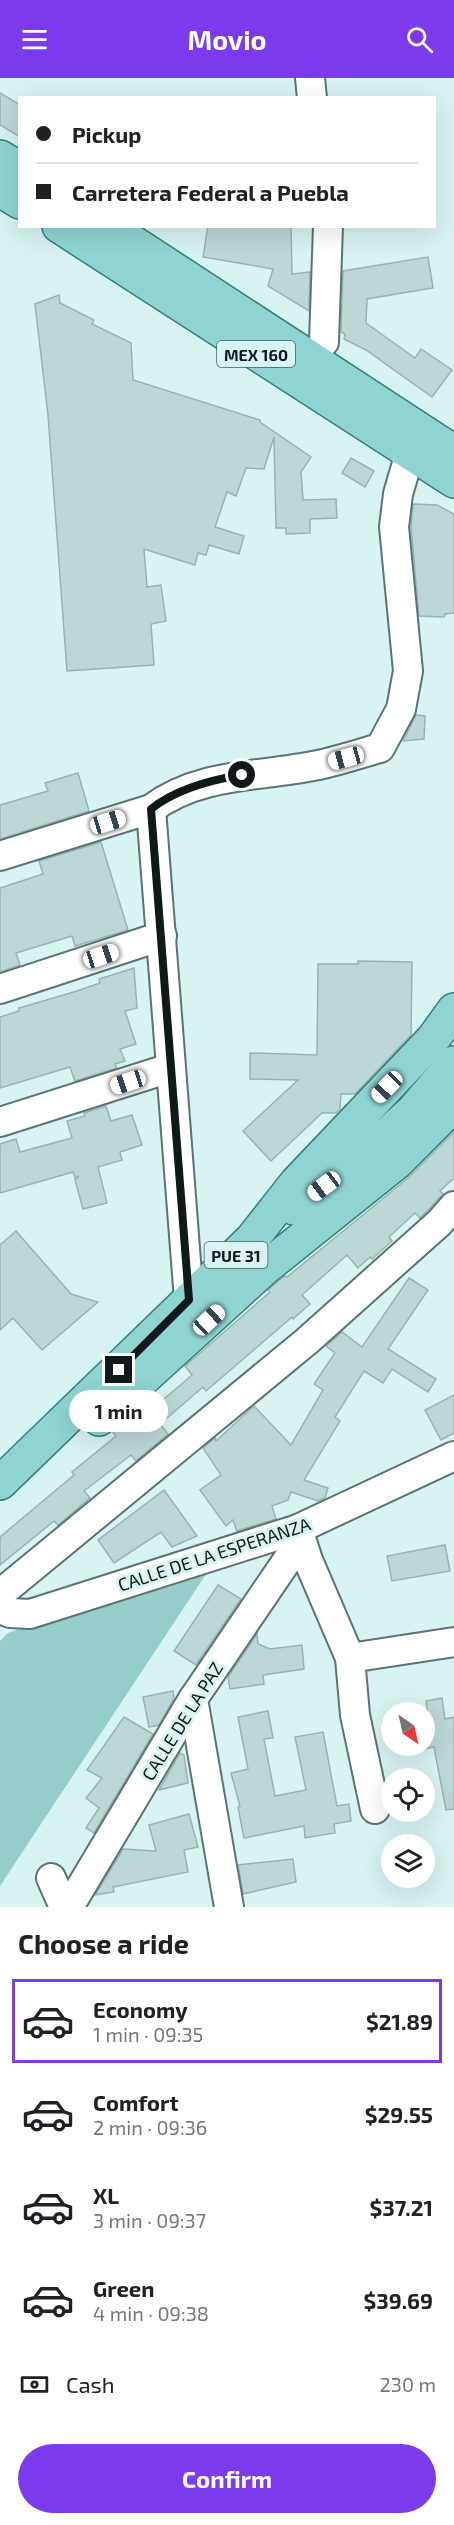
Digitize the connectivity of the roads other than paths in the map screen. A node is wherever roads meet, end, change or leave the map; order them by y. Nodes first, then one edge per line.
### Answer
1 (310, 78) edge
2 (312, 96) edge
3 (0, 157) edge
4 (18, 168) edge
5 (0, 189) edge
6 (18, 201) edge
7 (62, 228) edge
8 (111, 228) edge
9 (328, 228) edge
10 (324, 355) junction
11 (454, 426) edge
12 (454, 452) edge
13 (410, 453) junction
14 (454, 481) edge
15 (151, 809) junction
16 (0, 856) edge
17 (162, 936) junction
18 (0, 989) edge
19 (454, 1010) edge
20 (454, 1063) edge
21 (170, 1068) junction
22 (454, 1105) edge
23 (0, 1122) edge
24 (454, 1206) edge
25 (252, 1239) junction
26 (199, 1310) junction
27 (454, 1456) edge
28 (0, 1483) edge
29 (0, 1509) edge
30 (300, 1534) junction
31 (0, 1594) edge
32 (0, 1609) edge
33 (454, 1642) edge
34 (350, 1658) junction
35 (194, 1699) junction
36 (375, 1809) dead end
37 (51, 1878) dead end
38 (64, 1907) edge
39 (69, 1907) edge
40 (229, 1907) edge

1 - 2 street
3 - 4 main road
5 - 6 main road
7 - 13 main road, MEX 160
8 - 10 main road, MEX 160
9 - 10 street
10 - 11 main road
10 - 12 main road, MEX 160
13 - 14 main road, MEX 160
13 - 15 street
15 - 16 street
15 - 17 street
17 - 18 street
17 - 21 street
19 - 25 main road, PUE 31
20 - 25 main road
21 - 23 street
21 - 26 street
22 - 26 main road, PUE 31
24 - 31 street
25 - 26 main road, PUE 31
26 - 28 main road, PUE 31
26 - 29 main road, PUE 31
27 - 30 street, CALLE DE LA ESPERANZA
30 - 32 street, CALLE DE LA ESPERANZA
30 - 34 street
30 - 35 street, CALLE DE LA PAZ
33 - 34 street
34 - 36 street
35 - 39 street, CALLE DE LA PAZ
35 - 40 street
37 - 38 street

